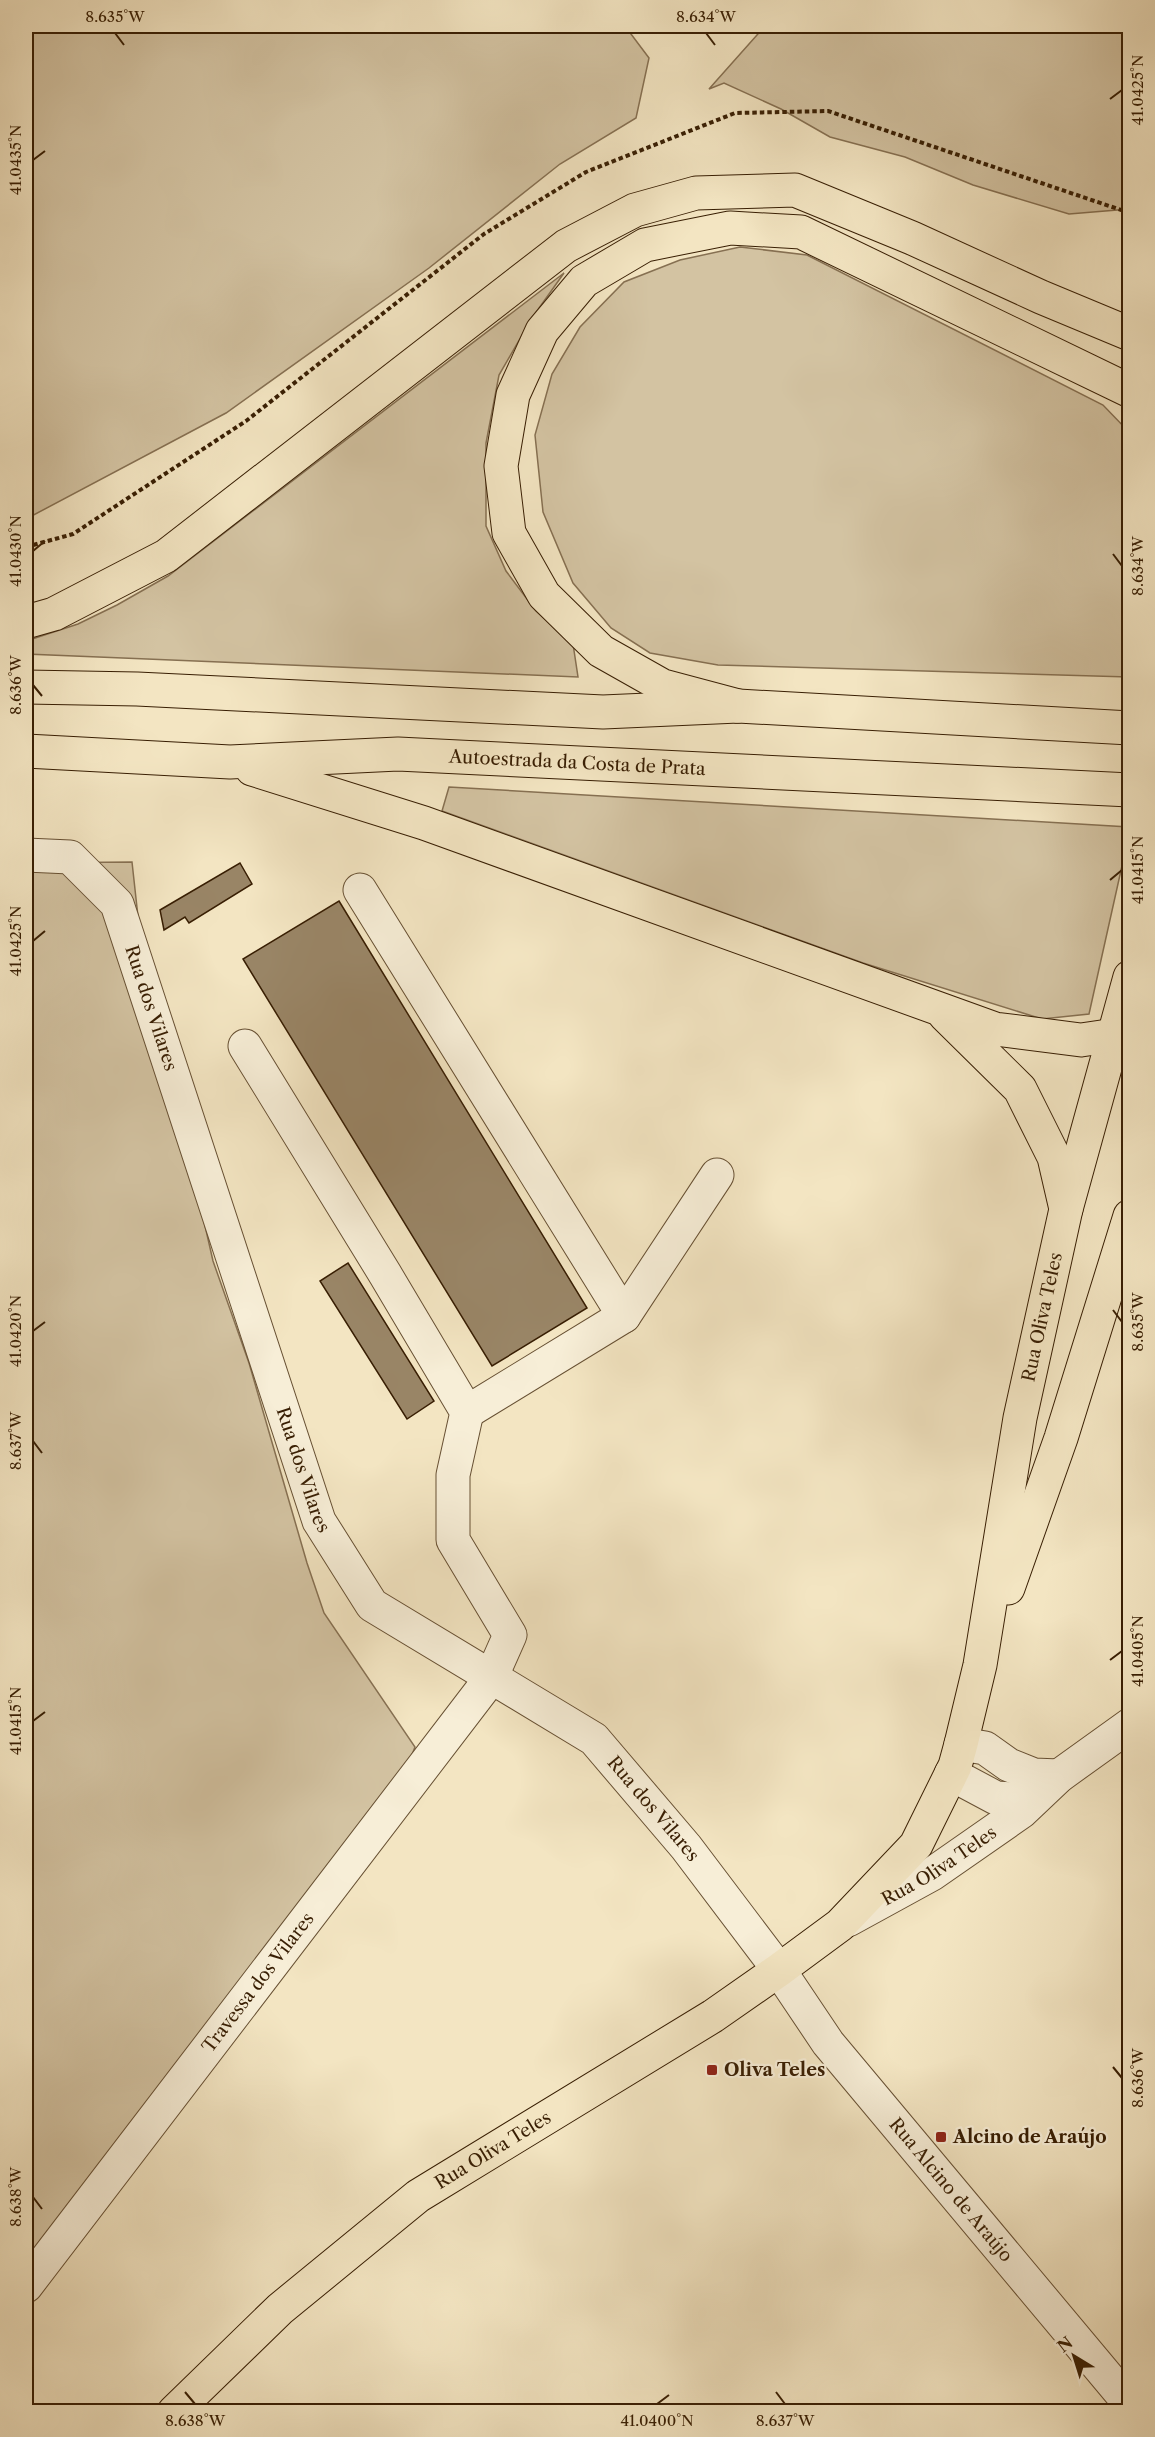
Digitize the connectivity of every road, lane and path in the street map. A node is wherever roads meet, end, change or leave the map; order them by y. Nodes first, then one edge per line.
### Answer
1 (1130, 334) edge
2 (1130, 391) edge
3 (26, 622) edge
4 (26, 687) edge
5 (738, 706) junction
6 (1130, 728) edge
7 (26, 751) edge
8 (230, 762) junction
9 (1130, 790) edge
10 (26, 855) edge
11 (360, 890) dead end
12 (1130, 977) edge
13 (936, 1006) junction
14 (1122, 1030) edge
15 (245, 1046) dead end
16 (717, 1174) dead end
17 (1066, 1209) junction
18 (1129, 1222) edge
19 (624, 1316) junction
20 (467, 1412) junction
21 (980, 1665) junction
22 (491, 1678) junction
23 (1130, 1725) edge
24 (956, 1759) junction
25 (1059, 1776) junction
26 (1033, 1800) junction
27 (840, 1925) junction
28 (779, 1970) junction
29 (26, 2286) edge
30 (1130, 2404) edge
31 (174, 2412) edge

1 - 3 main road
2 - 5 main road
4 - 5 main road
5 - 6 main road
7 - 8 main road, Autoestrada da Costa de Prata
8 - 9 main road, Autoestrada da Costa de Prata
8 - 13 main road
10 - 22 street, Rua dos Vilares
11 - 19 street
12 - 14 main road, Rua Oliva Teles
13 - 14 main road
13 - 17 main road
14 - 17 main road, Rua Oliva Teles
15 - 20 street
16 - 19 street
17 - 21 main road, Rua Oliva Teles
18 - 21 main road, Rua Oliva Teles
19 - 20 street
20 - 22 street, Travessa dos Vilares
21 - 24 main road, Rua Oliva Teles
22 - 28 street, Rua dos Vilares
22 - 29 street, Travessa dos Vilares
23 - 25 street, Rua Oliva Teles
24 - 25 street
24 - 26 street, Rua Oliva Teles
24 - 27 main road, Rua Oliva Teles
25 - 26 street, Rua Oliva Teles
26 - 27 street, Rua Oliva Teles
27 - 28 main road, Rua Oliva Teles
28 - 30 street, Rua Alcino de Araújo
28 - 31 main road, Rua Oliva Teles

